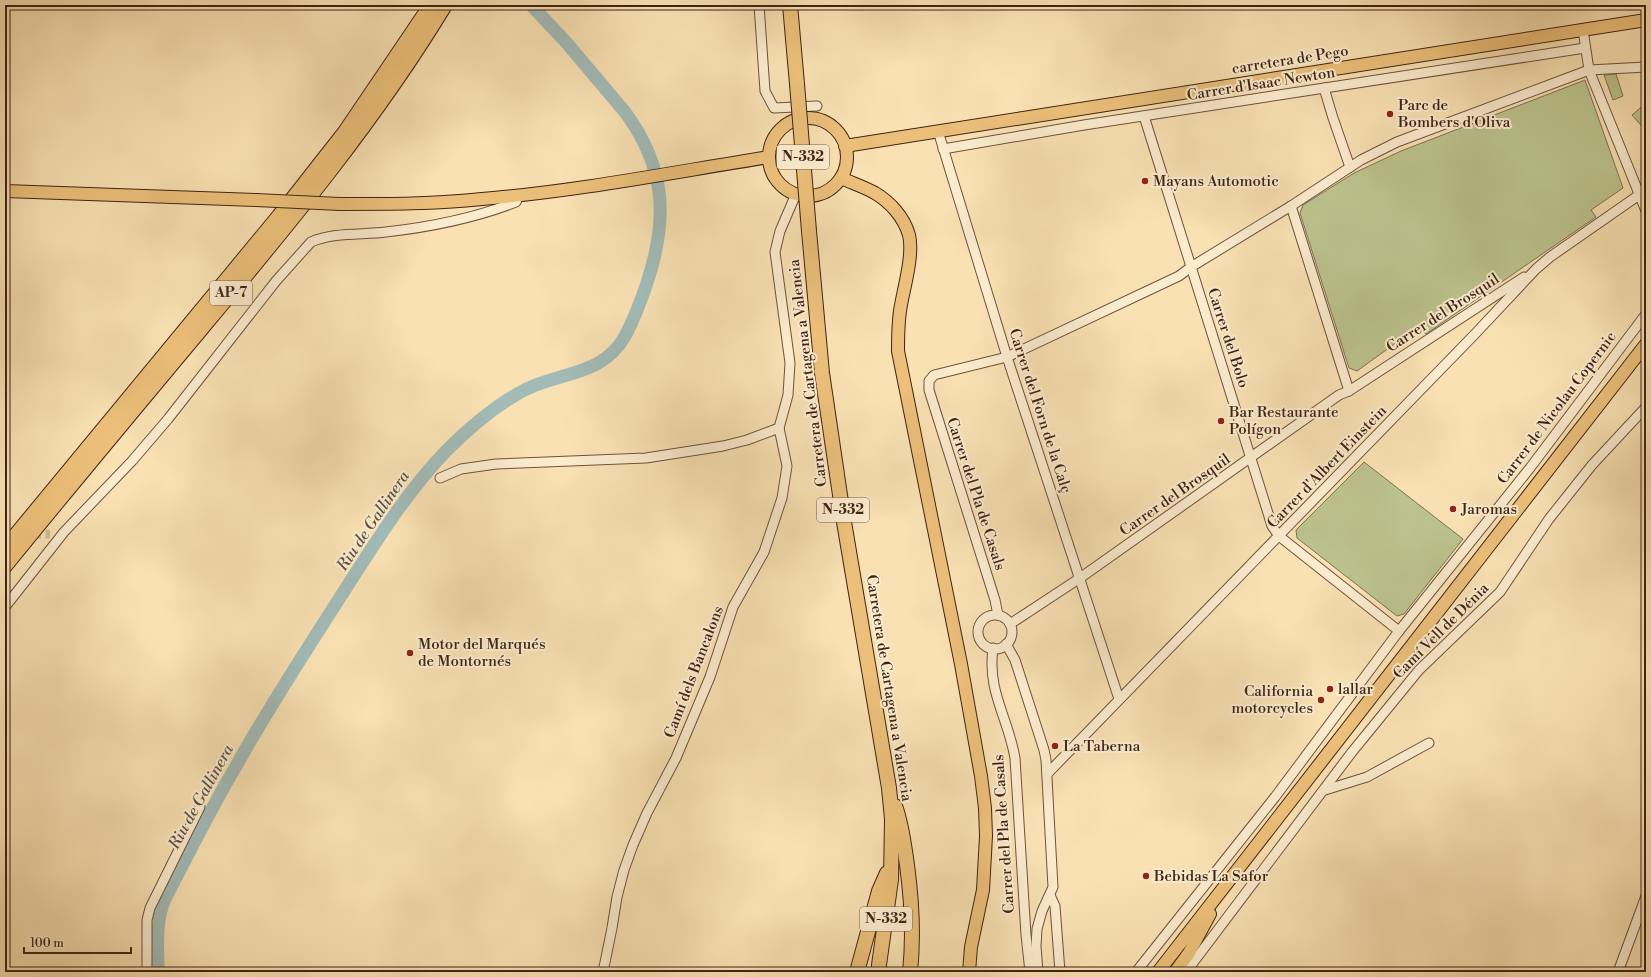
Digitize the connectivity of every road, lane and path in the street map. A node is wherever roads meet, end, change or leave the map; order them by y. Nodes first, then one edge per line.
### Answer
1 (759, 5) edge
2 (790, 5) edge
3 (440, 6) edge
4 (1646, 20) edge
5 (1583, 30) junction
6 (1585, 48) junction
7 (1646, 67) edge
8 (1589, 70) junction
9 (1324, 88) junction
10 (817, 106) dead end
11 (1144, 116) junction
12 (938, 131) junction
13 (845, 146) junction
14 (943, 149) junction
15 (770, 157) junction
16 (1350, 167) junction
17 (841, 178) junction
18 (5, 191) edge
19 (796, 194) junction
20 (519, 195) junction
21 (1639, 195) junction
22 (1291, 206) junction
23 (1646, 211) edge
24 (1190, 267) junction
25 (1536, 269) junction
26 (1646, 314) edge
27 (1646, 344) edge
28 (1008, 357) junction
29 (1349, 391) junction
30 (1646, 406) edge
31 (779, 428) junction
32 (1252, 458) junction
33 (440, 478) dead end
34 (1279, 536) junction
35 (5, 548) edge
36 (5, 566) edge
37 (1080, 578) junction
38 (5, 607) edge
39 (998, 615) junction
40 (1010, 624) junction
41 (1399, 631) junction
42 (1006, 644) junction
43 (993, 648) junction
44 (1119, 699) junction
45 (1429, 743) dead end
46 (1047, 774) junction
47 (889, 788) junction
48 (1325, 790) junction
49 (200, 807) dead end
50 (891, 866) junction
51 (1221, 891) junction
52 (1050, 895) junction
53 (1646, 896) edge
54 (147, 972) edge
55 (603, 972) edge
56 (857, 972) edge
57 (878, 972) edge
58 (910, 972) edge
59 (969, 972) edge
60 (1030, 972) edge
61 (1038, 972) edge
62 (1060, 972) edge
63 (1136, 972) edge
64 (1150, 972) edge
65 (1158, 972) edge
66 (1175, 972) edge
67 (1186, 972) edge
68 (1618, 972) edge

1 - 10 street
2 - 47 highway, Carretera de Cartagena a Valencia / N-332, bridge
3 - 35 highway, AP-7
3 - 36 highway, AP-7
4 - 5 main road, carretera de Pego
5 - 6 street
5 - 12 main road, carretera de Pego
6 - 8 street
6 - 9 street, Carrer d'Isaac Newton
7 - 8 street
8 - 16 street
8 - 21 street
9 - 11 street, Carrer d'Isaac Newton
9 - 16 street
11 - 14 street, Carrer d'Isaac Newton
11 - 24 street, Carrer del Bolo
12 - 13 main road, carretera de Pego
12 - 14 street, Carrer del Forn de la Calç
13 - 15 main road
13 - 17 main road
14 - 28 street, Carrer del Forn de la Calç
15 - 19 main road
15 - 20 main road
16 - 22 street
17 - 19 main road
17 - 59 main road
18 - 20 main road, bridge
19 - 31 street
20 - 38 street
21 - 23 street
21 - 25 street, Carrer d'Albert Einstein
22 - 24 street
22 - 29 street
24 - 28 street
24 - 32 street, Carrer del Bolo
25 - 29 street, Carrer del Brosquil
25 - 34 street, Carrer d'Albert Einstein
26 - 41 street, Carrer de Nicolau Copernic
27 - 51 main road
28 - 37 street, Carrer del Forn de la Calç
28 - 39 street, Carrer del Pla de Casals
29 - 32 street, Carrer del Brosquil
30 - 48 street, Camí Vell de Dénia
31 - 33 street
31 - 55 street, Camí dels Bancalons
32 - 34 street, Carrer del Bolo
32 - 37 street, Carrer del Brosquil
34 - 41 street, Carrer del Bolo
34 - 44 street, Carrer d'Albert Einstein
37 - 40 street, Carrer del Brosquil
37 - 44 street, Carrer del Forn de la Calç
39 - 40 street
39 - 43 street
40 - 42 street
41 - 63 street, Carrer de Nicolau Copernic
42 - 43 street
42 - 46 street, Carrer del Pla de Casals
43 - 60 street, Carrer del Pla de Casals
44 - 46 street, Carrer d'Albert Einstein
45 - 48 street
46 - 52 street, Carrer del Pla de Casals
47 - 50 highway, Carretera de Cartagena a Valencia / N-332
47 - 58 highway
48 - 67 street, Camí Vell de Dénia
49 - 54 street
50 - 56 highway
50 - 57 highway, Carretera de Cartagena a Valencia / N-332
51 - 64 main road
51 - 65 main road
51 - 66 main road
52 - 61 street, Carrer del Pla de Casals
52 - 62 street, Carrer del Pla de Casals
53 - 68 street

